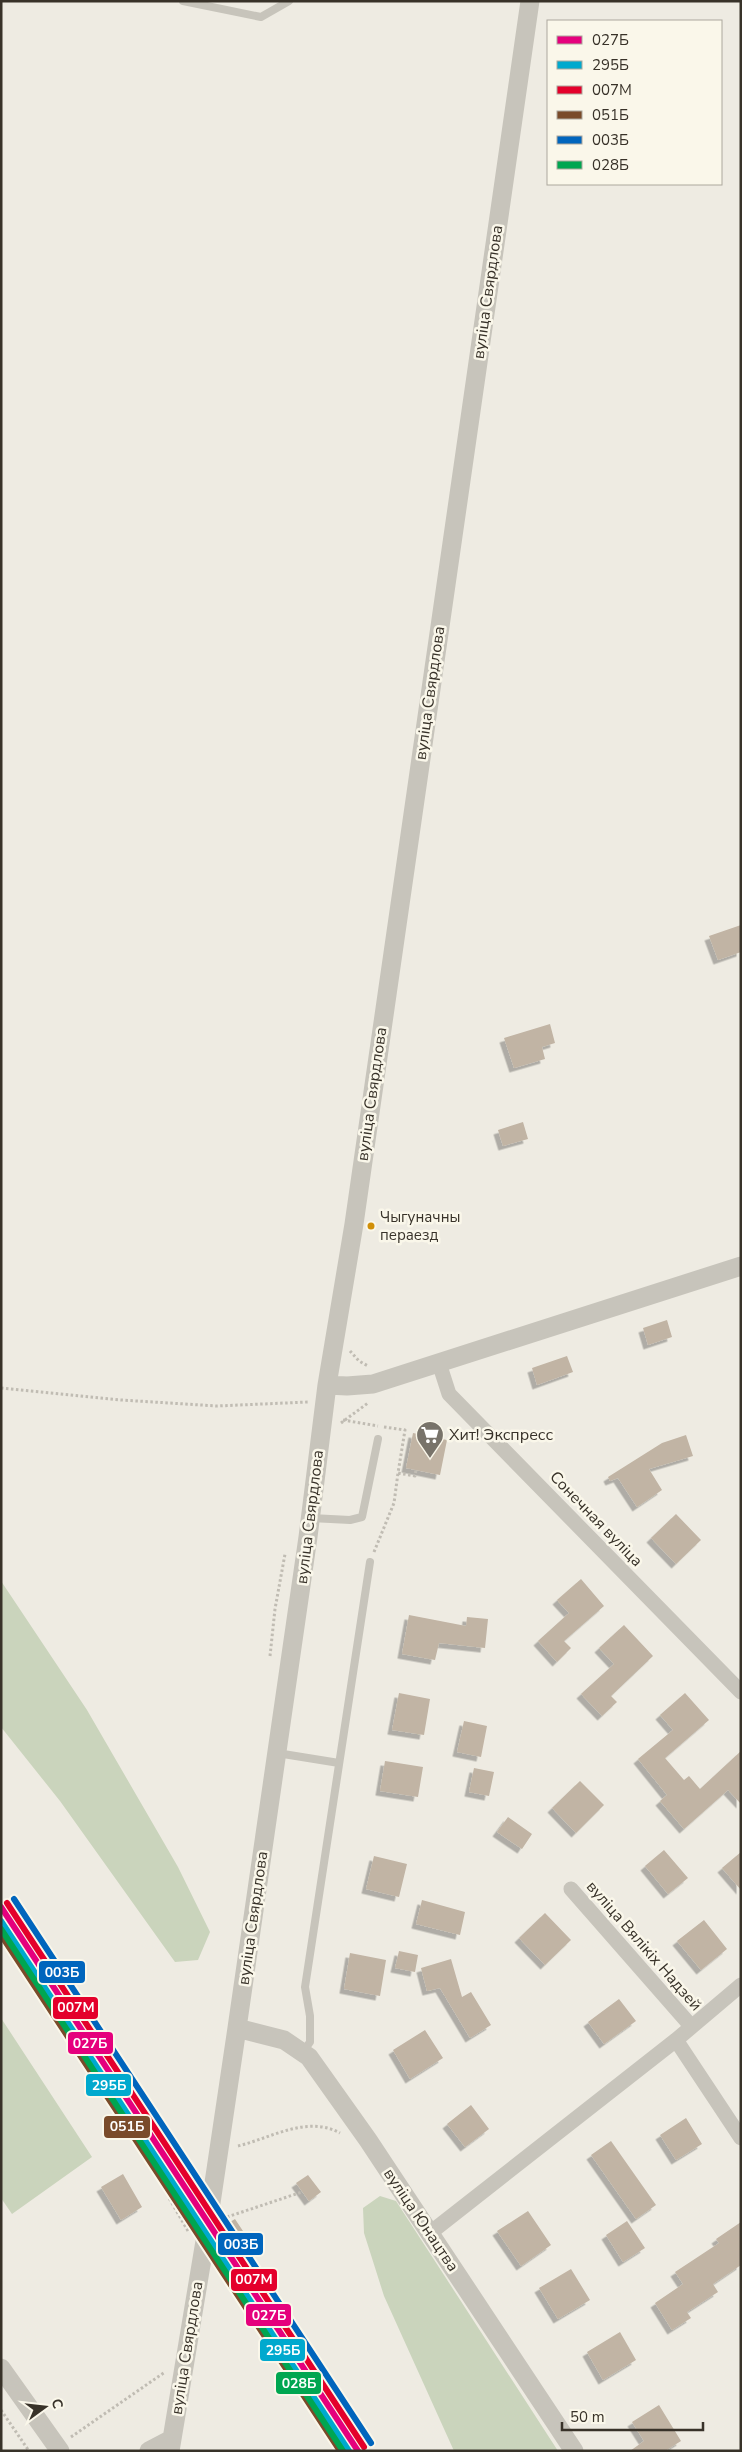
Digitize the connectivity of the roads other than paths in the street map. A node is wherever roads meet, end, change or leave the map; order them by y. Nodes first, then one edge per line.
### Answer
1 (183, 1) edge
2 (289, 1) edge
3 (530, 1) edge
4 (741, 1266) edge
5 (439, 1363) junction
6 (327, 1385) junction
7 (378, 1439) dead end
8 (311, 1518) junction
9 (370, 1562) road end
10 (741, 1692) edge
11 (277, 1753) junction
12 (339, 1763) junction
13 (571, 1889) dead end
14 (741, 1985) edge
15 (691, 2026) junction
16 (237, 2028) junction
17 (676, 2040) junction
18 (303, 2052) junction
19 (741, 2138) edge
20 (430, 2233) junction
21 (1, 2368) edge
22 (171, 2445) edge
23 (59, 2449) edge
24 (149, 2451) edge
25 (574, 2451) edge

1 - 2 lane
3 - 6 street, вуліца Свярдлова
4 - 5 street
5 - 6 street
5 - 10 street, Сонечная вуліца
6 - 8 street, вуліца Свярдлова
7 - 8 lane
8 - 11 street, вуліца Свярдлова
9 - 12 lane
11 - 12 lane
11 - 16 street, вуліца Свярдлова
12 - 18 lane
13 - 15 street, вуліца Вялікіх Надзей
14 - 15 street
15 - 17 street
16 - 18 street, вуліца Юнацтва
16 - 22 street, вуліца Свярдлова
17 - 19 street
17 - 20 street
18 - 20 street, вуліца Юнацтва
20 - 25 street, вуліца Юнацтва
21 - 23 street
22 - 24 street

